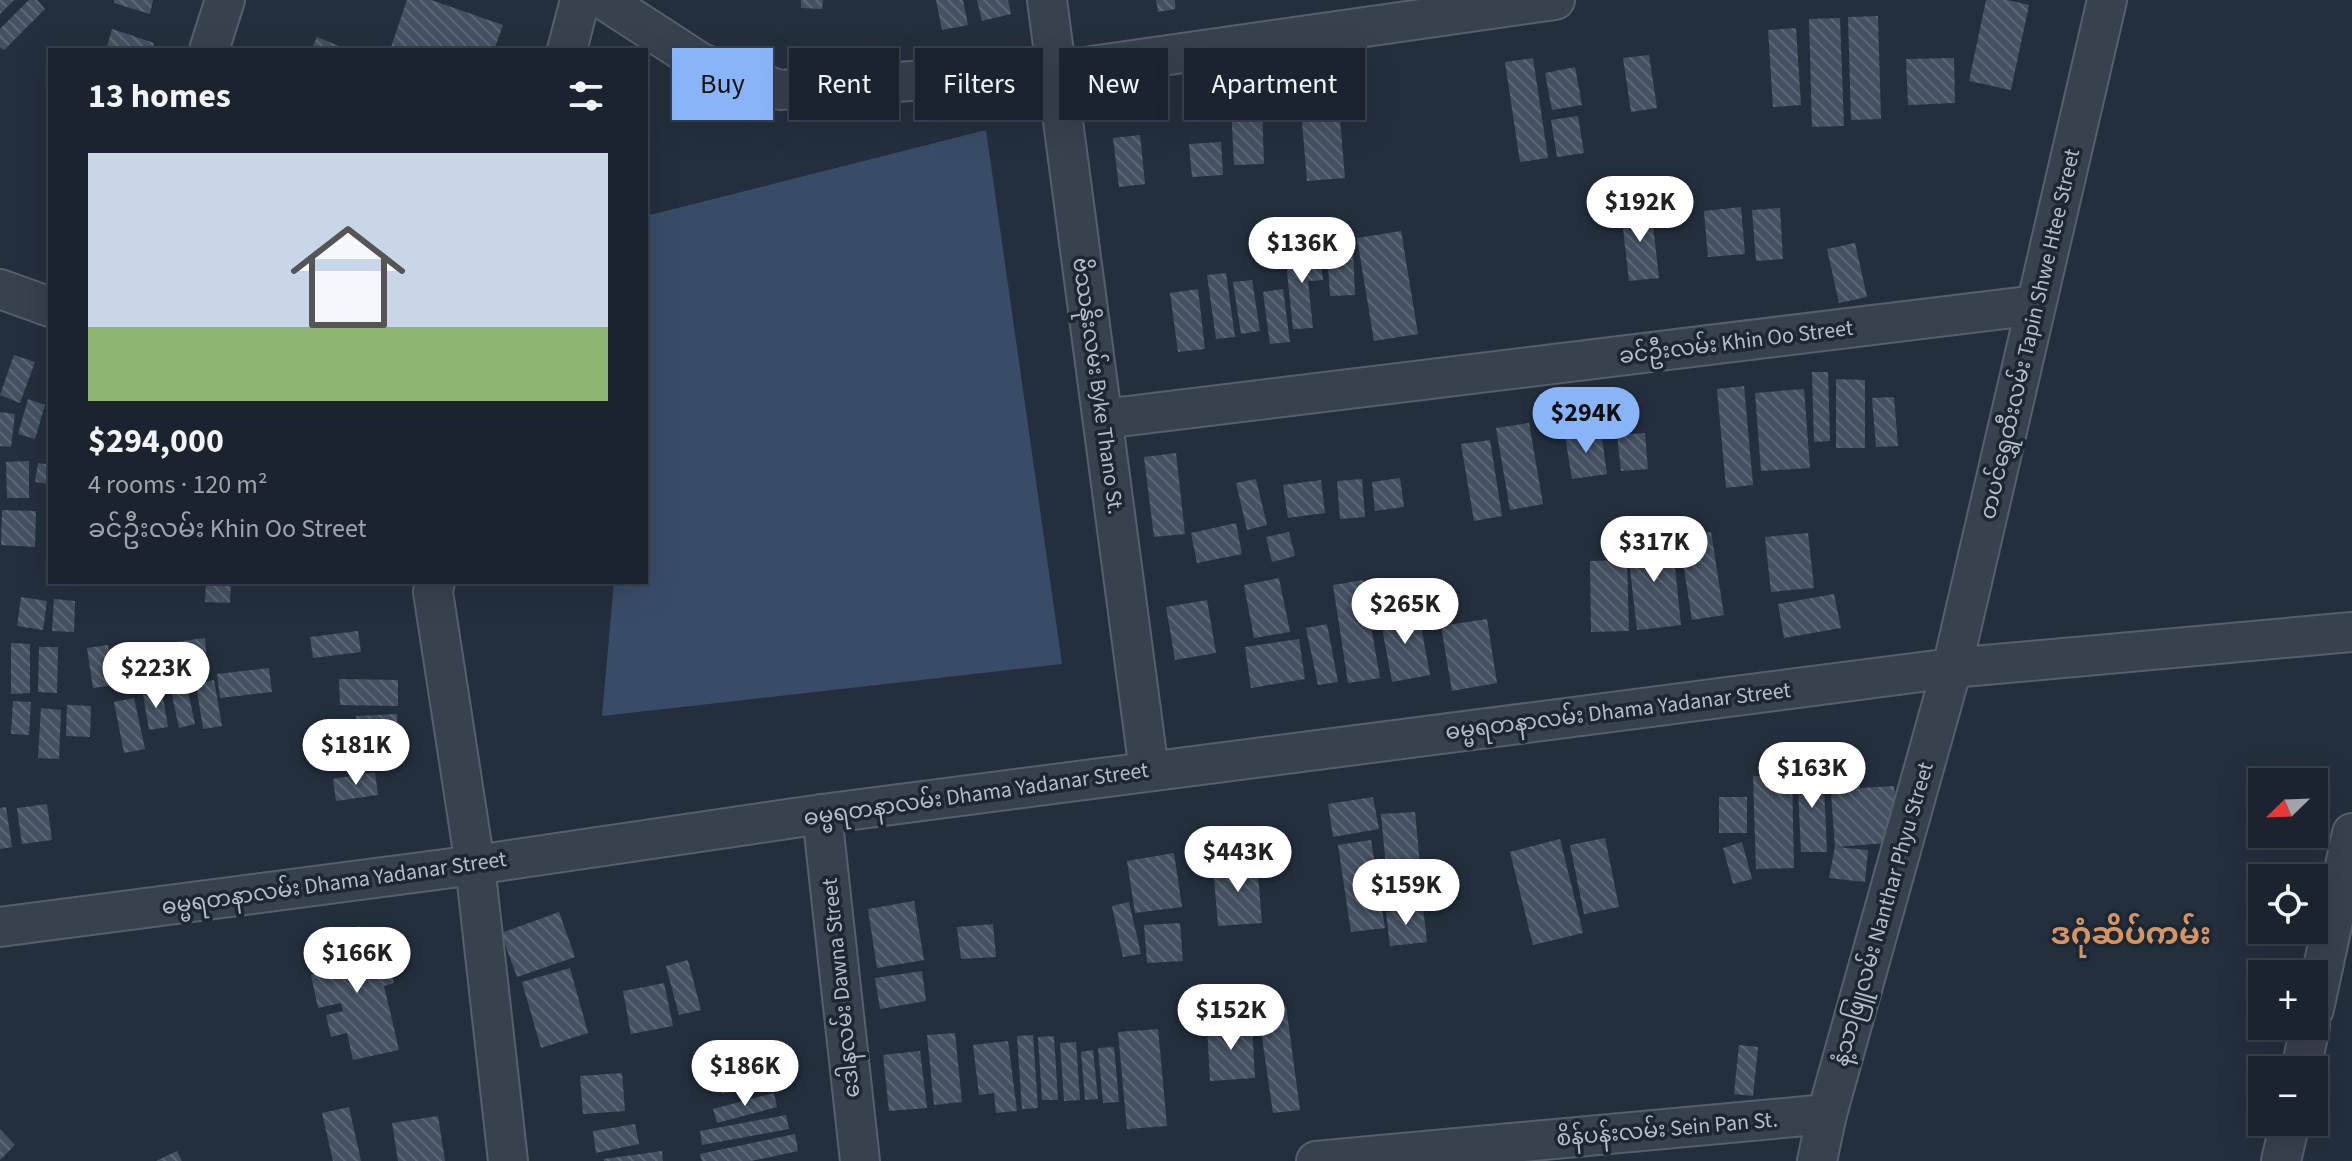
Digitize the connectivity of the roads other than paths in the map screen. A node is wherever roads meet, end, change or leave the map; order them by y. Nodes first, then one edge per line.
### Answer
1 (225, 0) edge
2 (580, 0) edge
3 (604, 0) edge
4 (1047, 0) edge
5 (1555, 0) edge
6 (2107, 0) edge
7 (1397, 11) edge
8 (210, 48) edge
9 (568, 48) edge
10 (1056, 71) junction
11 (0, 289) edge
12 (2036, 305) junction
13 (48, 306) edge
14 (1103, 419) junction
15 (435, 584) edge
16 (2352, 632) edge
17 (1952, 668) junction
18 (1149, 771) junction
19 (822, 814) junction
20 (2352, 833) edge
21 (475, 865) junction
22 (0, 927) edge
23 (2325, 960) edge
24 (1827, 1114) junction
25 (2287, 1136) edge
26 (1401, 1157) edge
27 (508, 1161) edge
28 (860, 1161) edge
29 (1316, 1161) edge
30 (1817, 1161) edge
31 (2281, 1161) edge

1 - 8 street
2 - 9 street
3 - 10 street
4 - 10 street, ဗိဿနိုးလမ်း Byke Thano St.
5 - 7 street
6 - 12 street, တပင်ရွှေထီးလမ်း Tapin Shwe Htee Street
7 - 10 street
10 - 14 street, ဗိဿနိုးလမ်း Byke Thano St.
11 - 13 street
12 - 14 street, ခင်ဦးလမ်း Khin Oo Street
12 - 17 street, တပင်ရွှေထီးလမ်း Tapin Shwe Htee Street
14 - 18 street, ဗိဿနိုးလမ်း Byke Thano St.
15 - 21 street
16 - 17 street, ဓမ္မရတနာလမ်း Dhama Yadanar Street
17 - 18 street, ဓမ္မရတနာလမ်း Dhama Yadanar Street
17 - 24 street, နံ့သာဖြူလမ်း Nanthar Phyu Street
18 - 19 street, ဓမ္မရတနာလမ်း Dhama Yadanar Street
19 - 21 street, ဓမ္မရတနာလမ်း Dhama Yadanar Street
19 - 28 street, ဒေါနလမ်း Dawna Street
20 - 23 street
21 - 22 street, ဓမ္မရတနာလမ်း Dhama Yadanar Street
21 - 27 street
24 - 26 street, စိန်ပန်းလမ်း Sein Pan St.
24 - 30 street, နံ့သာဖြူလမ်း Nanthar Phyu Street
25 - 31 street
26 - 29 street, စိန်ပန်းလမ်း Sein Pan St.

